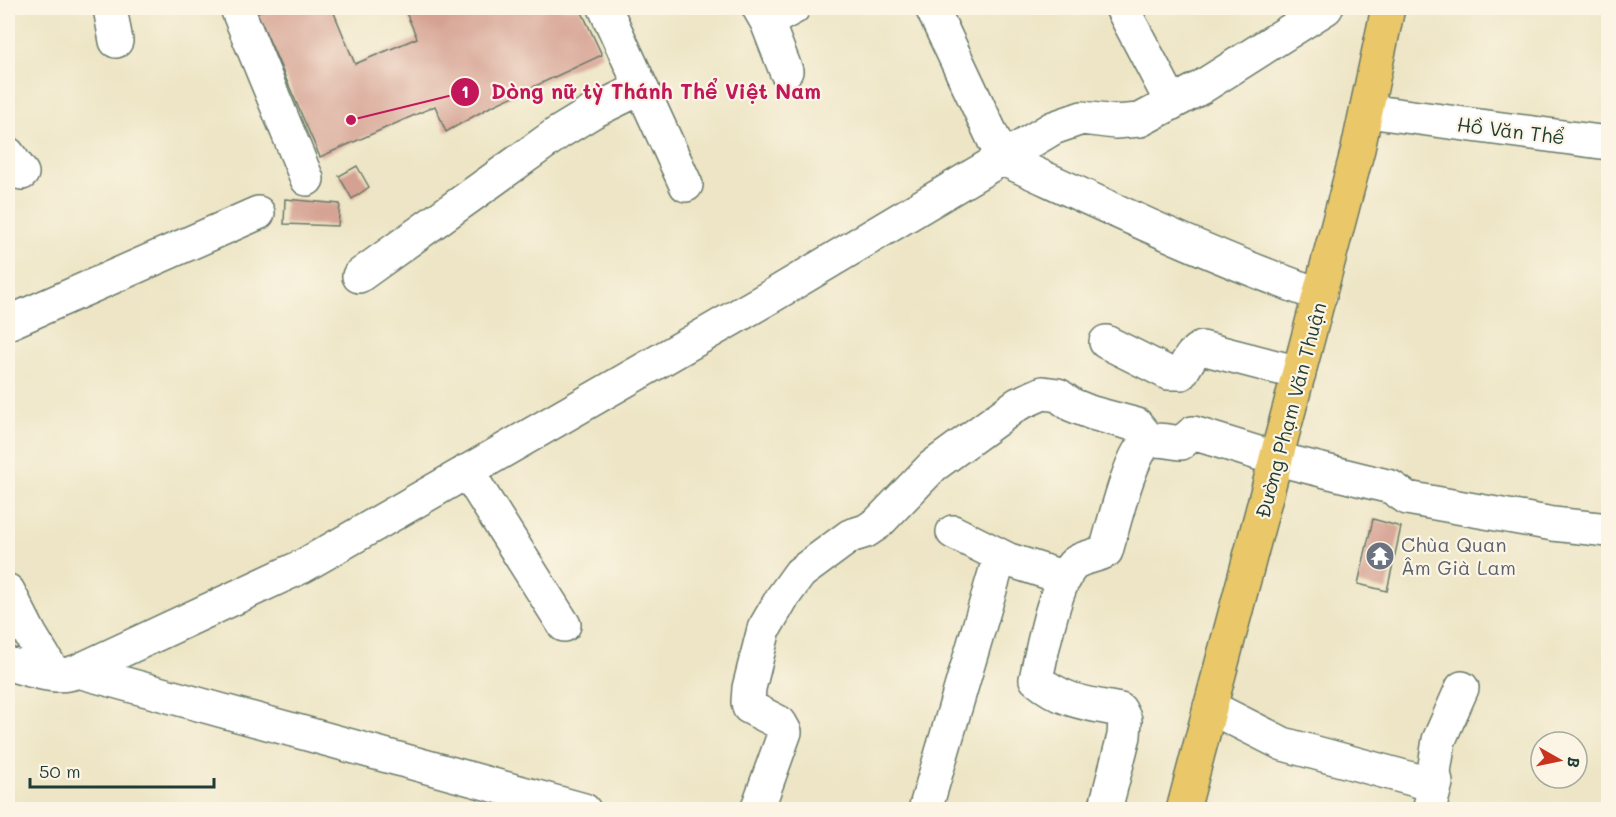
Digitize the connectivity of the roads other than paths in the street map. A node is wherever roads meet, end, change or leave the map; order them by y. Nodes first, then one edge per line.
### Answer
1 (110, 8) edge
2 (605, 8) edge
3 (933, 8) edge
4 (1122, 8) edge
5 (1326, 8) edge
6 (1388, 8) edge
7 (773, 12) edge
8 (233, 13) edge
9 (116, 41) dead end
10 (786, 71) dead end
11 (641, 88) junction
12 (1172, 103) junction
13 (1367, 111) junction
14 (1608, 143) edge
15 (1003, 159) junction
16 (307, 180) dead end
17 (686, 185) dead end
18 (258, 213) dead end
19 (359, 276) dead end
20 (1320, 295) junction
21 (8, 323) edge
22 (1106, 342) dead end
23 (1299, 374) junction
24 (1150, 441) junction
25 (1277, 459) junction
26 (467, 471) junction
27 (1608, 530) edge
28 (953, 532) dead end
29 (1000, 556) junction
30 (1065, 578) junction
31 (8, 591) edge
32 (564, 625) dead end
33 (8, 664) edge
34 (66, 673) junction
35 (1462, 688) dead end
36 (1210, 707) junction
37 (1432, 796) edge
38 (584, 810) edge
39 (757, 810) edge
40 (925, 810) edge
41 (1105, 810) edge
42 (1183, 810) edge

1 - 9 street
2 - 11 street
3 - 15 street
4 - 12 street
5 - 12 street
6 - 13 main road, Đường Phạm Văn Thuận
7 - 10 street
8 - 16 street
11 - 17 street
11 - 19 street
12 - 15 street
13 - 14 street, Hồ Văn Thể
13 - 20 main road, Đường Phạm Văn Thuận
15 - 20 street
15 - 26 street
18 - 21 street
20 - 23 main road, Đường Phạm Văn Thuận
22 - 23 street
23 - 25 main road, Đường Phạm Văn Thuận
24 - 25 street
24 - 30 street
24 - 39 street
25 - 27 street
25 - 36 main road, Đường Phạm Văn Thuận
26 - 32 street
26 - 34 street
28 - 29 street
29 - 30 street
29 - 40 street
30 - 41 street
31 - 34 street
33 - 34 street
34 - 38 street
35 - 37 street
36 - 37 street
36 - 42 main road, Đường Phạm Văn Thuận

